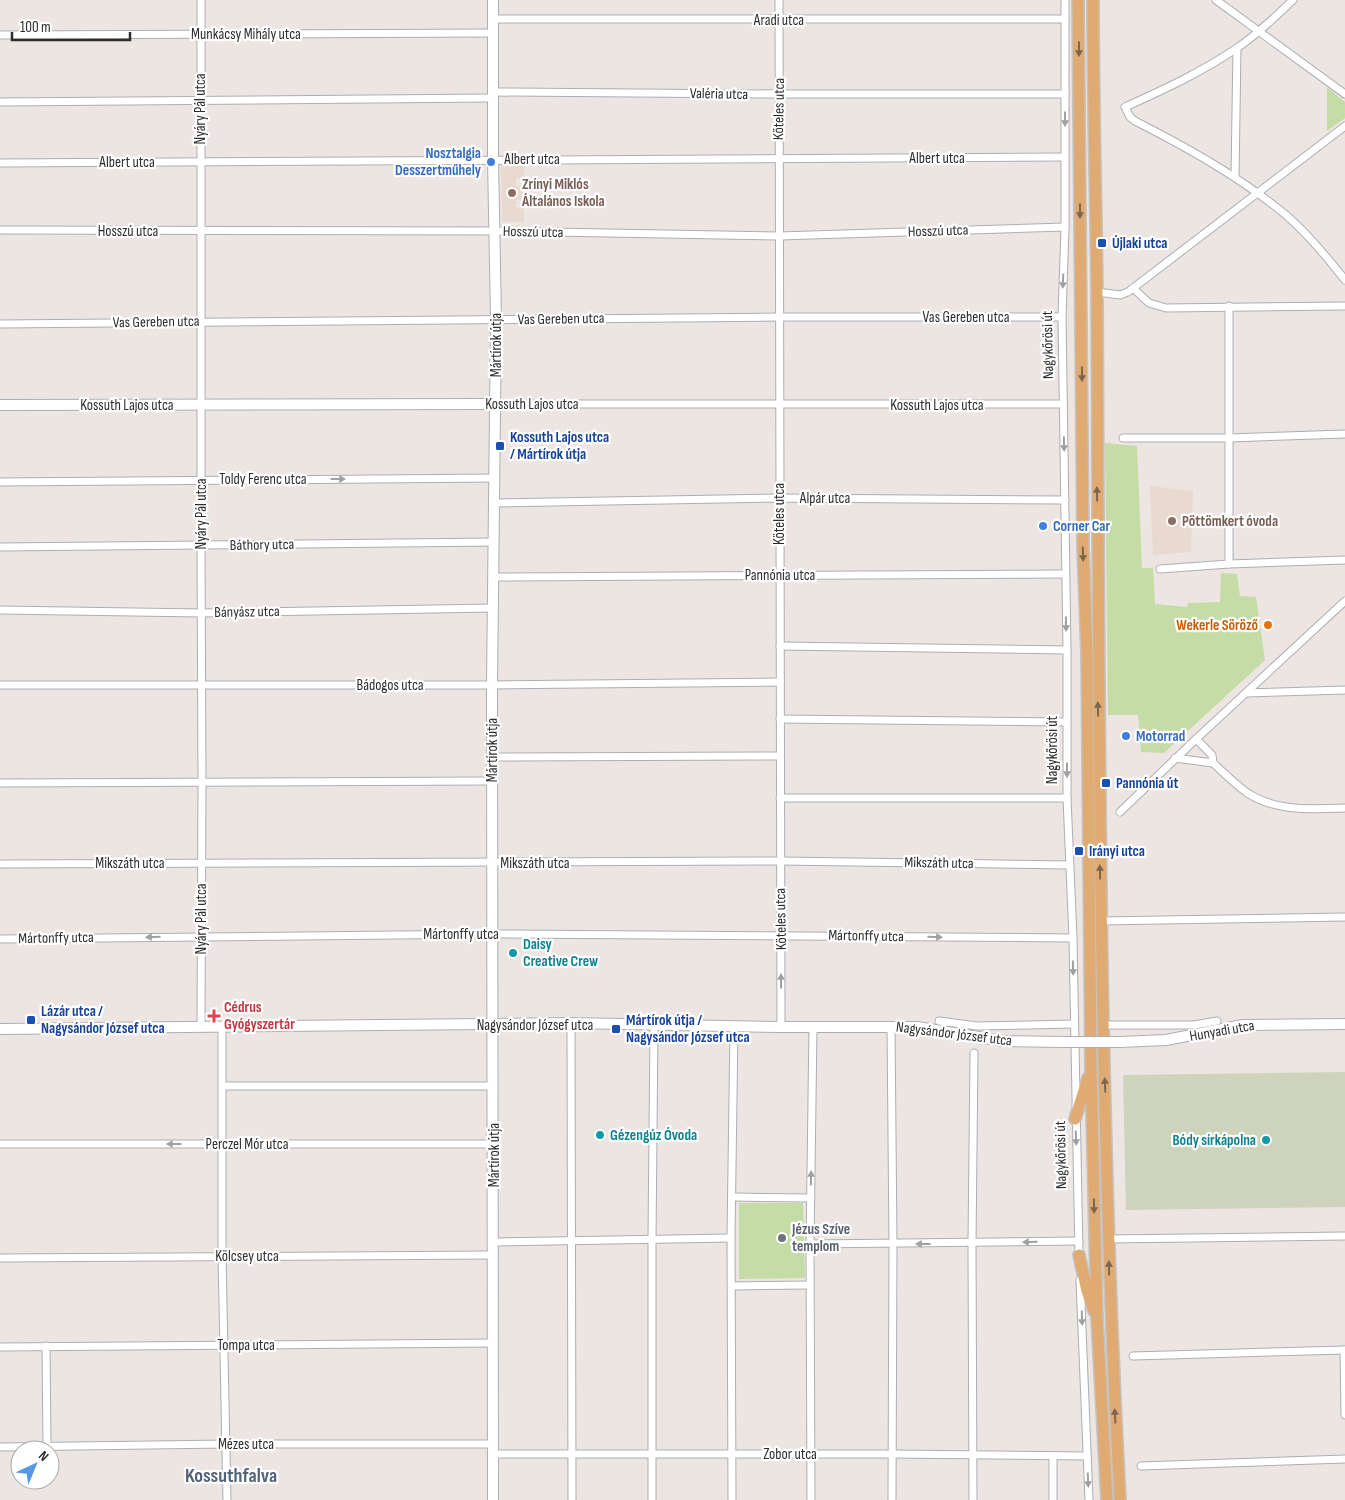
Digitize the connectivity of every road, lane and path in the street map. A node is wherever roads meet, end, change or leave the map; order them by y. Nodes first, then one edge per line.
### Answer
1 (201, 0) edge
2 (493, 0) edge
3 (779, 0) edge
4 (1065, 0) edge
5 (1078, 0) edge
6 (1092, 0) edge
7 (1216, 0) edge
8 (1294, 0) edge
9 (493, 19) junction
10 (779, 20) junction
11 (1065, 20) junction
12 (1259, 31) junction
13 (493, 32) junction
14 (200, 34) junction
15 (0, 35) edge
16 (1237, 48) junction
17 (780, 94) junction
18 (1065, 94) junction
19 (1345, 94) edge
20 (492, 95) junction
21 (201, 99) junction
22 (0, 102) edge
23 (1345, 126) edge
24 (1065, 157) junction
25 (493, 159) junction
26 (779, 159) junction
27 (200, 162) junction
28 (0, 163) edge
29 (1235, 177) junction
30 (1258, 194) junction
31 (1066, 227) junction
32 (0, 230) edge
33 (495, 231) junction
34 (200, 232) junction
35 (779, 236) junction
36 (1345, 280) edge
37 (1133, 288) junction
38 (1097, 292) junction
39 (1230, 306) junction
40 (1345, 306) edge
41 (779, 317) junction
42 (1062, 317) junction
43 (496, 319) junction
44 (201, 322) junction
45 (0, 324) edge
46 (495, 404) junction
47 (1063, 404) junction
48 (0, 405) edge
49 (201, 405) junction
50 (780, 405) junction
51 (1345, 434) edge
52 (1123, 438) dead end
53 (1228, 438) junction
54 (496, 478) junction
55 (201, 480) junction
56 (0, 482) edge
57 (779, 498) junction
58 (1065, 500) junction
59 (495, 503) junction
60 (494, 542) junction
61 (200, 545) junction
62 (0, 546) edge
63 (1345, 560) edge
64 (1229, 564) junction
65 (1160, 569) dead end
66 (1065, 574) junction
67 (779, 575) junction
68 (494, 577) junction
69 (1345, 601) edge
70 (494, 608) junction
71 (0, 610) edge
72 (202, 613) junction
73 (780, 646) junction
74 (1067, 650) junction
75 (780, 682) junction
76 (201, 684) junction
77 (0, 685) edge
78 (492, 685) junction
79 (1345, 690) edge
80 (1246, 693) junction
81 (780, 719) junction
82 (1067, 722) junction
83 (1196, 739) junction
84 (780, 756) junction
85 (492, 757) junction
86 (1174, 758) junction
87 (1213, 763) junction
88 (492, 781) junction
89 (202, 782) junction
90 (0, 783) edge
91 (780, 798) junction
92 (1067, 798) junction
93 (1345, 808) edge
94 (1120, 812) dead end
95 (780, 861) junction
96 (201, 863) junction
97 (492, 863) junction
98 (0, 864) edge
99 (1069, 865) junction
100 (1345, 918) edge
101 (1100, 921) junction
102 (493, 934) junction
103 (781, 935) junction
104 (202, 936) junction
105 (1073, 938) junction
106 (0, 940) edge
107 (939, 1021) dead end
108 (1217, 1021) dead end
109 (571, 1023) junction
110 (1074, 1024) junction
111 (1345, 1024) edge
112 (493, 1025) junction
113 (1104, 1025) junction
114 (654, 1026) junction
115 (891, 1026) junction
116 (222, 1027) junction
117 (734, 1027) junction
118 (781, 1027) junction
119 (813, 1027) junction
120 (201, 1028) junction
121 (0, 1029) edge
122 (1099, 1042) joint
123 (974, 1053) dead end
124 (1090, 1070) junction
125 (224, 1086) junction
126 (493, 1086) junction
127 (1076, 1120) junction
128 (0, 1144) edge
129 (223, 1144) junction
130 (494, 1144) junction
131 (732, 1196) junction
132 (811, 1198) junction
133 (1345, 1236) edge
134 (731, 1238) junction
135 (652, 1239) junction
136 (1108, 1239) junction
137 (572, 1240) junction
138 (1079, 1241) junction
139 (494, 1242) junction
140 (810, 1244) junction
141 (893, 1244) junction
142 (972, 1244) junction
143 (494, 1255) junction
144 (1079, 1255) junction
145 (222, 1256) junction
146 (0, 1258) edge
147 (810, 1285) junction
148 (732, 1286) junction
149 (1097, 1318) junction
150 (493, 1343) junction
151 (224, 1345) junction
152 (46, 1346) junction
153 (0, 1347) edge
154 (1344, 1350) edge
155 (1133, 1356) dead end
156 (1345, 1415) edge
157 (47, 1440) edge
158 (226, 1444) junction
159 (60, 1446) edge
160 (493, 1449) junction
161 (653, 1454) junction
162 (732, 1454) junction
163 (811, 1454) junction
164 (892, 1454) junction
165 (572, 1455) junction
166 (973, 1455) junction
167 (1053, 1456) junction
168 (1087, 1456) junction
169 (1345, 1460) edge
170 (1141, 1466) dead end
171 (227, 1500) edge
172 (493, 1500) edge
173 (572, 1500) edge
174 (652, 1500) edge
175 (732, 1500) edge
176 (811, 1500) edge
177 (892, 1500) edge
178 (973, 1500) edge
179 (1053, 1500) edge
180 (1089, 1500) edge
181 (1107, 1500) edge
182 (1120, 1500) edge

1 - 14 street, Nyáry Pál utca
2 - 9 street, Mártírok útja
3 - 10 street, Köteles utca
4 - 11 street, Nagykőrösi út
5 -> 124 main road
6 - 38 main road
7 - 12 street
8 - 12 street
9 - 10 street, Aradi utca
9 - 13 street, Mártírok útja
10 - 11 street, Aradi utca
10 - 17 street, Köteles utca
11 - 18 street, Nagykőrösi út
12 - 16 street
12 - 19 street
13 - 14 street, Munkácsy Mihály utca
13 - 20 street, Mártírok útja
14 - 15 street, Munkácsy Mihály utca
14 - 21 street, Nyáry Pál utca
16 - 29 street
16 - 29 street
17 - 18 street, Valéria utca
17 - 20 street, Valéria utca
17 - 26 street, Köteles utca
18 -> 24 street, Nagykőrösi út
20 - 21 street, Valéria utca
20 - 25 street, Mártírok útja
21 - 22 street, Valéria utca
21 - 27 street, Nyáry Pál utca
23 - 30 street
24 - 26 street, Albert utca
24 - 31 street, Nagykőrösi út
25 - 26 street, Albert utca
25 - 27 street, Albert utca
25 - 33 street, Mártírok útja
26 - 35 street, Köteles utca
27 - 28 street, Albert utca
27 - 34 street, Nyáry Pál utca
29 - 30 street
30 - 36 street
30 - 37 street
31 - 35 street, Hosszú utca
31 -> 42 street, Nagykőrösi út
32 - 34 street, Hosszú utca
33 - 34 street, Hosszú utca
33 - 35 street, Hosszú utca
33 - 43 street, Mártírok útja
34 - 44 street, Nyáry Pál utca
35 - 41 street, Köteles utca
37 - 38 street
37 - 39 street
101 -> 38 main road
39 - 40 street
39 - 53 street
41 - 42 street, Vas Gereben utca
41 - 43 street, Vas Gereben utca
41 - 50 street, Köteles utca
42 - 47 street, Nagykőrösi út
43 - 44 street, Vas Gereben utca
43 - 46 street, Mártírok útja
44 - 45 street, Vas Gereben utca
44 - 49 street, Nyáry Pál utca
46 - 49 street, Kossuth Lajos utca
46 - 50 street, Kossuth Lajos utca
46 - 54 street, Mártírok útja
47 - 50 street, Kossuth Lajos utca
47 -> 58 street, Nagykőrösi út
48 - 49 street, Kossuth Lajos utca
49 - 55 street, Nyáry Pál utca
50 - 57 street, Köteles utca
51 - 53 street
52 - 53 street
53 - 64 street
55 -> 54 street, Toldy Ferenc utca
54 - 59 street, Mártírok útja
55 - 56 street, Toldy Ferenc utca
55 - 61 street, Nyáry Pál utca
57 - 58 street, Alpár utca
57 - 59 street, Alpár utca
57 - 67 street, Köteles utca
58 - 66 street, Nagykőrösi út
59 - 60 street, Mártírok útja
60 - 61 street, Báthory utca
60 - 68 street, Mártírok útja
61 - 62 street, Báthory utca
61 - 72 street, Nyáry Pál utca
63 - 64 street
64 - 65 street
66 - 67 street, Pannónia utca
66 -> 74 street, Nagykőrösi út
67 - 68 street, Pannónia utca
67 - 73 street, Köteles utca
68 - 70 street, Mártírok útja
69 - 80 street
70 - 72 street, Bányász utca
70 - 78 street, Mártírok útja
71 - 72 street, Bányász utca
72 - 76 street, Nyáry Pál utca
73 - 74 street
73 - 75 street, Köteles utca
74 - 82 street, Nagykőrösi út
75 - 78 street, Bádogos utca
75 - 81 street, Köteles utca
76 - 77 street, Bádogos utca
76 - 78 street, Bádogos utca
76 - 89 street, Nyáry Pál utca
78 - 85 street, Mártírok útja
79 - 80 street
80 - 83 street
81 - 82 street
81 - 84 street, Köteles utca
82 -> 92 street, Nagykőrösi út
83 - 86 street
83 - 87 street
84 - 85 street
84 - 91 street, Köteles utca
85 - 88 street, Mártírok útja
86 - 87 street
86 - 94 street
87 - 93 street
88 - 89 street
88 - 97 street, Mártírok útja
89 - 90 street
89 - 96 street, Nyáry Pál utca
91 - 92 street
91 - 95 street, Köteles utca
92 - 99 street, Nagykőrösi út
95 - 97 street, Mikszáth utca
95 - 99 street, Mikszáth utca
95 - 103 street, Köteles utca
96 - 97 street, Mikszáth utca
96 - 98 street, Mikszáth utca
96 - 104 street, Nyáry Pál utca
97 - 102 street, Mártírok útja
99 - 105 street, Nagykőrösi út
100 - 101 street
101 - 113 main road
102 - 103 street, Mártonffy utca
102 - 104 street, Mártonffy utca
102 - 112 street, Mártírok útja
103 -> 105 street, Mártonffy utca
118 -> 103 street, Köteles utca
104 -> 106 street, Mártonffy utca
104 - 120 street, Nyáry Pál utca
105 -> 110 street, Nagykőrösi út
107 - 110 street, Nagysándor József utca
108 - 113 street, Hunyadi utca
109 - 112 street, Nagysándor József utca
109 - 114 street, Nagysándor József utca
109 - 137 street
110 - 127 street, Nagykőrösi út
111 - 122 street, Hunyadi utca, bridge
112 - 116 street, Nagysándor József utca
112 - 126 street, Mártírok útja
136 -> 113 main road
114 - 117 street, Nagysándor József utca
114 - 135 street
115 - 119 street, Nagysándor József utca
115 - 122 street, Nagysándor József utca, bridge
115 - 141 street
116 - 120 street, Nagysándor József utca
116 - 125 street
117 - 118 street, Nagysándor József utca
117 - 131 street
118 - 119 street, Nagysándor József utca
132 -> 119 street
120 - 121 street, Nagysándor József utca
123 - 142 street
124 - 127 main road
124 -> 149 main road
125 - 126 street
125 - 129 street
126 - 130 street, Mártírok útja
127 -> 138 street, Nagykőrösi út
129 -> 128 street, Perczel Mór utca
129 - 130 street, Perczel Mór utca
129 - 145 street
130 - 139 street, Mártírok útja
131 - 132 street
131 - 134 street
132 - 140 street
133 - 136 street
134 - 135 street
134 - 148 street
135 - 137 street
135 - 161 street
182 -> 136 main road
137 - 139 street
137 - 165 street
138 -> 142 street
138 - 144 street, Nagykőrösi út
139 - 143 street, Mártírok útja
140 - 141 street
140 - 147 street
142 -> 141 street
141 - 164 street
142 - 166 street
143 - 145 street, Kölcsey utca
143 - 150 street, Mártírok útja
144 - 149 main road
144 -> 168 street, Nagykőrösi út
145 - 146 street, Kölcsey utca
145 - 151 street
147 - 148 street
147 - 163 street
148 - 162 street
149 - 181 main road
150 - 151 street, Tompa utca
150 - 160 street, Mártírok útja
151 - 152 street, Tompa utca
151 - 158 street
152 - 153 street, Tompa utca
152 - 157 street
154 - 155 street
154 - 156 street
158 - 159 street, Mézes utca
158 - 160 street, Mézes utca
158 - 171 street
160 - 165 street, Zobor utca
160 - 172 street, Mártírok útja
161 - 162 street, Zobor utca
161 - 165 street, Zobor utca
161 - 174 street
162 - 163 street, Zobor utca
162 - 175 street
163 - 164 street, Zobor utca
163 - 176 street
164 - 166 street, Zobor utca
164 - 177 street
165 - 173 street
166 - 167 street, Zobor utca
166 - 178 street
167 - 168 street, Zobor utca
167 - 179 street
168 -> 180 street, Nagykőrösi út
169 - 170 street

